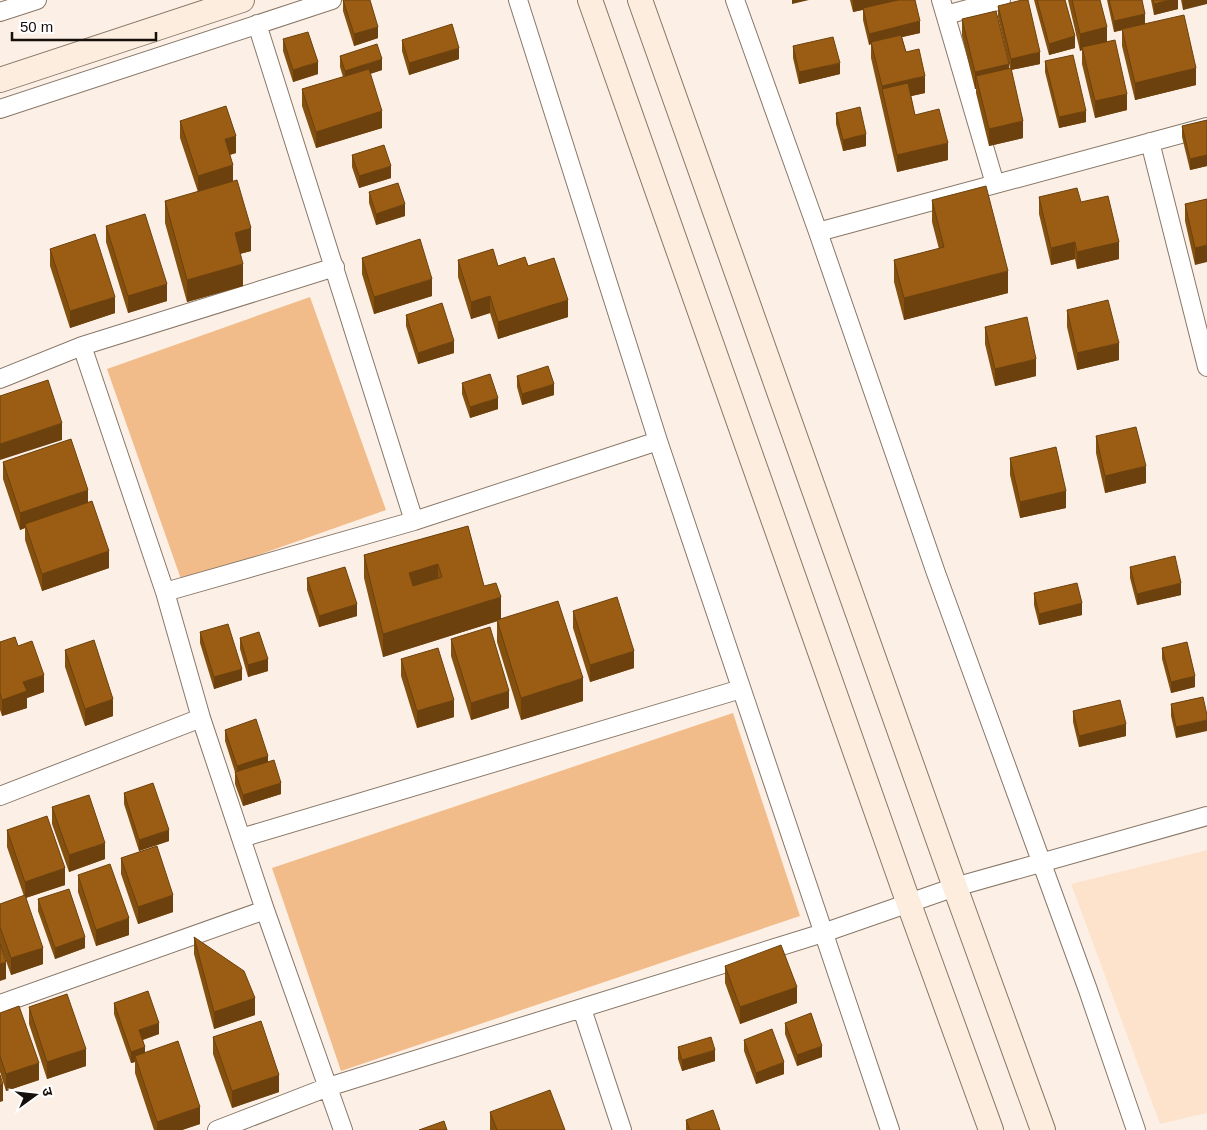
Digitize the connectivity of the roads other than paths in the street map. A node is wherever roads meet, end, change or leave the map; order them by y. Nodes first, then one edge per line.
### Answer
1 (37, 0) edge
2 (242, 0) edge
3 (332, 0) edge
4 (518, 0) edge
5 (590, 0) edge
6 (640, 0) edge
7 (735, 0) edge
8 (1001, 0) edge
9 (944, 8) edge
10 (0, 12) edge
11 (257, 24) junction
12 (0, 80) edge
13 (0, 109) edge
14 (1207, 127) edge
15 (1150, 142) junction
16 (995, 184) junction
17 (818, 232) junction
18 (335, 267) junction
19 (82, 346) junction
20 (1207, 367) edge
21 (0, 379) edge
22 (658, 440) junction
23 (414, 521) junction
24 (165, 592) junction
25 (741, 689) junction
26 (201, 718) junction
27 (0, 796) edge
28 (1207, 816) edge
29 (241, 838) junction
30 (1041, 862) junction
31 (955, 887) junction
32 (909, 904) junction
33 (265, 910) junction
34 (823, 933) junction
35 (0, 1004) edge
36 (582, 1009) junction
37 (328, 1087) junction
38 (217, 1130) edge
39 (343, 1130) edge
40 (622, 1130) edge
41 (890, 1130) edge
42 (991, 1130) edge
43 (1043, 1130) edge
44 (1136, 1130) edge

1 - 10 street
2 - 12 main road
3 - 11 street
4 - 22 street
5 - 32 main road
6 - 31 main road
7 - 17 street
8 - 9 street
9 - 16 street
11 - 13 street
11 - 18 street
14 - 15 street
15 - 16 street
15 - 20 street
16 - 17 street
17 - 30 street
18 - 19 street
18 - 23 street
19 - 21 street
19 - 24 street
22 - 23 street
22 - 25 street
23 - 24 street
24 - 26 street
25 - 29 street
25 - 34 street
26 - 27 street
26 - 29 street
28 - 30 street
29 - 33 street
30 - 31 street
30 - 44 street
31 - 32 street
31 - 43 main road
32 - 34 street
32 - 42 main road
33 - 35 street
33 - 37 street
34 - 36 street
34 - 41 street
36 - 37 street
36 - 40 street
37 - 38 street
37 - 39 street

